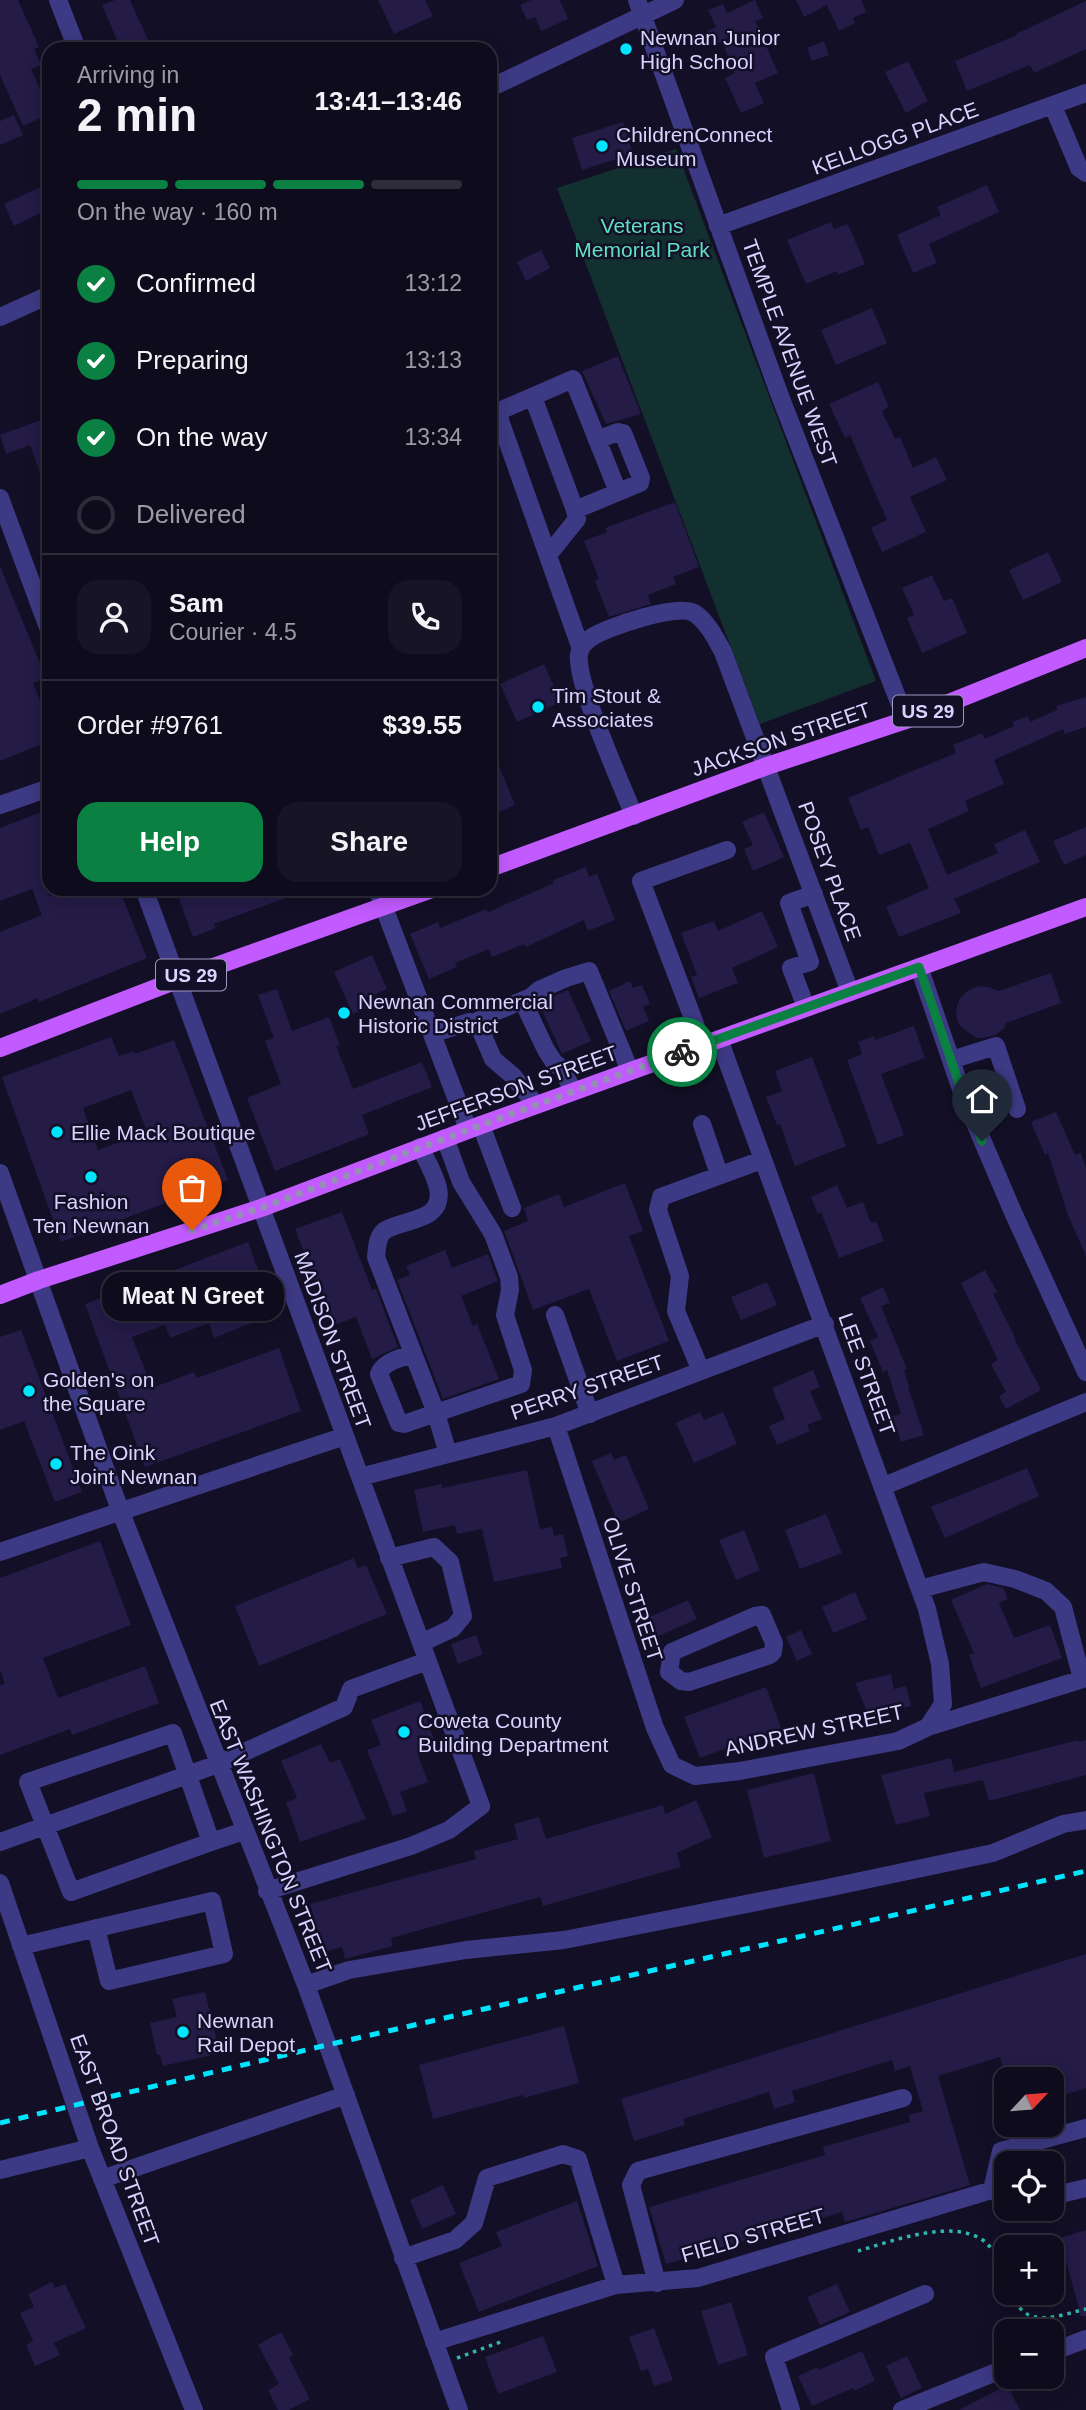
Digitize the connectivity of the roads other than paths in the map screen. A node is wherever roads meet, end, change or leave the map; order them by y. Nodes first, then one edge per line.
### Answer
1 (58, 0) edge
2 (675, 0) edge
3 (640, 8) edge
4 (74, 42) edge
5 (497, 84) edge
6 (1086, 93) edge
7 (1053, 106) junction
8 (1086, 173) edge
9 (718, 226) junction
10 (42, 298) edge
11 (0, 317) edge
12 (533, 397) junction
13 (597, 440) junction
14 (618, 492) junction
15 (0, 498) edge
16 (575, 510) junction
17 (549, 554) junction
18 (42, 611) edge
19 (1086, 648) edge
20 (581, 649) junction
21 (906, 720) junction
22 (767, 766) junction
23 (42, 790) edge
24 (0, 805) edge
25 (634, 816) junction
26 (727, 850) dead end
27 (497, 865) edge
28 (814, 894) junction
29 (147, 896) edge
30 (379, 896) edge
31 (413, 896) edge
32 (383, 907) junction
33 (1086, 907) edge
34 (919, 967) junction
35 (177, 980) junction
36 (850, 992) junction
37 (531, 997) junction
38 (806, 1007) junction
39 (475, 1023) junction
40 (432, 1034) junction
41 (711, 1042) junction
42 (0, 1048) edge
43 (951, 1060) junction
44 (630, 1071) junction
45 (573, 1091) junction
46 (537, 1105) junction
47 (1017, 1109) dead end
48 (702, 1124) dead end
49 (474, 1127) junction
50 (445, 1138) junction
51 (420, 1147) junction
52 (762, 1160) junction
53 (0, 1173) edge
54 (719, 1174) junction
55 (261, 1208) junction
56 (512, 1208) dead end
57 (39, 1280) junction
58 (0, 1295) edge
59 (555, 1315) dead end
60 (825, 1324) junction
61 (413, 1354) junction
62 (701, 1371) junction
63 (1086, 1372) edge
64 (1086, 1402) edge
65 (436, 1413) junction
66 (590, 1414) junction
67 (556, 1426) junction
68 (345, 1436) junction
69 (448, 1454) junction
70 (360, 1477) junction
71 (884, 1486) junction
72 (120, 1510) junction
73 (0, 1552) edge
74 (389, 1558) junction
75 (920, 1589) junction
76 (421, 1643) junction
77 (427, 1661) junction
78 (669, 1672) junction
79 (1084, 1678) edge
80 (639, 1682) junction
81 (928, 1727) junction
82 (218, 1764) junction
83 (672, 1765) joint
84 (188, 1775) junction
85 (1086, 1820) edge
86 (44, 1826) junction
87 (244, 1831) junction
88 (0, 1842) edge
89 (211, 1842) junction
90 (0, 1883) edge
91 (267, 1891) junction
92 (6, 1918) edge
93 (96, 1928) junction
94 (21, 1946) junction
95 (306, 1985) junction
96 (346, 2095) junction
97 (903, 2098) dead end
98 (1086, 2128) edge
99 (90, 2148) junction
100 (1001, 2151) edge
101 (0, 2170) edge
102 (102, 2179) junction
103 (1086, 2188) edge
104 (1064, 2193) edge
105 (994, 2195) edge
106 (403, 2258) junction
107 (657, 2283) junction
108 (616, 2285) junction
109 (925, 2294) dead end
110 (1086, 2339) edge
111 (434, 2343) junction
112 (1064, 2347) edge
113 (994, 2373) edge
114 (194, 2410) edge
115 (459, 2410) edge
116 (791, 2410) edge
117 (902, 2410) edge

1 - 4 street
2 - 3 street
3 - 5 street
3 - 9 street, TEMPLE AVENUE WEST
6 - 7 street, KELLOGG PLACE
7 - 8 street
7 - 9 street, KELLOGG PLACE
9 - 21 street, TEMPLE AVENUE WEST
10 - 11 street
12 - 13 street
12 - 16 street
12 - 17 street
13 - 14 street
13 - 14 street
14 - 16 street
15 - 18 street
16 - 17 street
17 - 20 street
19 - 21 main road, JACKSON STREET / US 29
20 - 22 street, POSEY PLACE
20 - 25 street
21 - 22 main road, JACKSON STREET / US 29
22 - 25 main road, JACKSON STREET / US 29
22 - 28 street, POSEY PLACE
23 - 24 street
25 - 27 main road, JACKSON STREET / US 29
26 - 41 street, LEE STREET
28 - 36 street, POSEY PLACE
28 - 38 street
29 - 35 street, MADISON STREET
30 - 32 street
31 - 32 main road, US 29
32 - 35 main road, US 29
32 - 40 street
33 - 34 main road, JEFFERSON STREET
34 - 36 main road, JEFFERSON STREET
34 - 43 street
35 - 42 main road, US 29
35 - 55 street, MADISON STREET
36 - 38 main road, JEFFERSON STREET
37 - 39 street
37 - 44 street
37 - 45 street
38 - 41 main road, JEFFERSON STREET
39 - 40 street
39 - 46 street
40 - 49 street
41 - 44 main road, JEFFERSON STREET
41 - 52 street, LEE STREET
43 - 47 street
43 - 63 street
44 - 45 main road, JEFFERSON STREET
45 - 46 main road, JEFFERSON STREET
46 - 49 main road, JEFFERSON STREET
48 - 54 street
49 - 50 main road, JEFFERSON STREET
49 - 56 street
50 - 51 main road, JEFFERSON STREET
50 - 65 street
51 - 55 main road, JEFFERSON STREET
51 - 61 street
52 - 54 street
52 - 60 street, LEE STREET
53 - 57 street, EAST WASHINGTON STREET
54 - 62 street
55 - 57 main road, JEFFERSON STREET
55 - 68 street, MADISON STREET
57 - 58 main road, JEFFERSON STREET
57 - 72 street, EAST WASHINGTON STREET
59 - 66 street
60 - 62 street, PERRY STREET
60 - 71 street, LEE STREET
61 - 65 street
61 - 65 street
62 - 66 street, PERRY STREET
64 - 71 street
65 - 69 street
66 - 67 street, PERRY STREET
67 - 69 street, PERRY STREET
67 - 80 street, OLIVE STREET
68 - 70 street, MADISON STREET
68 - 72 street
69 - 70 street, PERRY STREET
70 - 74 street, MADISON STREET
71 - 75 street, LEE STREET
72 - 73 street
72 - 82 street, EAST WASHINGTON STREET
74 - 76 street, MADISON STREET
74 - 76 street
75 - 79 street
75 - 81 street, LEE STREET
76 - 77 street, MADISON STREET
77 - 82 street
77 - 91 street, MADISON STREET
78 - 78 street
78 - 80 street
79 - 81 street, ANDREW STREET
80 - 83 street, OLIVE STREET
81 - 83 street, ANDREW STREET
82 - 84 street
82 - 87 street, EAST WASHINGTON STREET
84 - 86 street
84 - 86 street
84 - 89 street
85 - 95 street
86 - 88 street
86 - 89 street
87 - 89 street
87 - 91 street, EAST WASHINGTON STREET
90 - 92 street, EAST BROAD STREET
91 - 95 street, EAST WASHINGTON STREET
92 - 94 street, EAST BROAD STREET
93 - 93 street
93 - 94 street
94 - 99 street, EAST BROAD STREET
95 - 96 street, EAST WASHINGTON STREET
96 - 102 street
96 - 106 street, EAST WASHINGTON STREET
97 - 107 street
98 - 100 street
99 - 101 street
99 - 102 street, EAST BROAD STREET
102 - 114 street, EAST BROAD STREET
103 - 104 street
105 - 107 street, FIELD STREET
106 - 108 street
106 - 111 street, EAST WASHINGTON STREET
107 - 108 street, FIELD STREET
108 - 111 street, FIELD STREET
109 - 116 street
110 - 112 street
111 - 115 street, EAST WASHINGTON STREET
113 - 117 street

